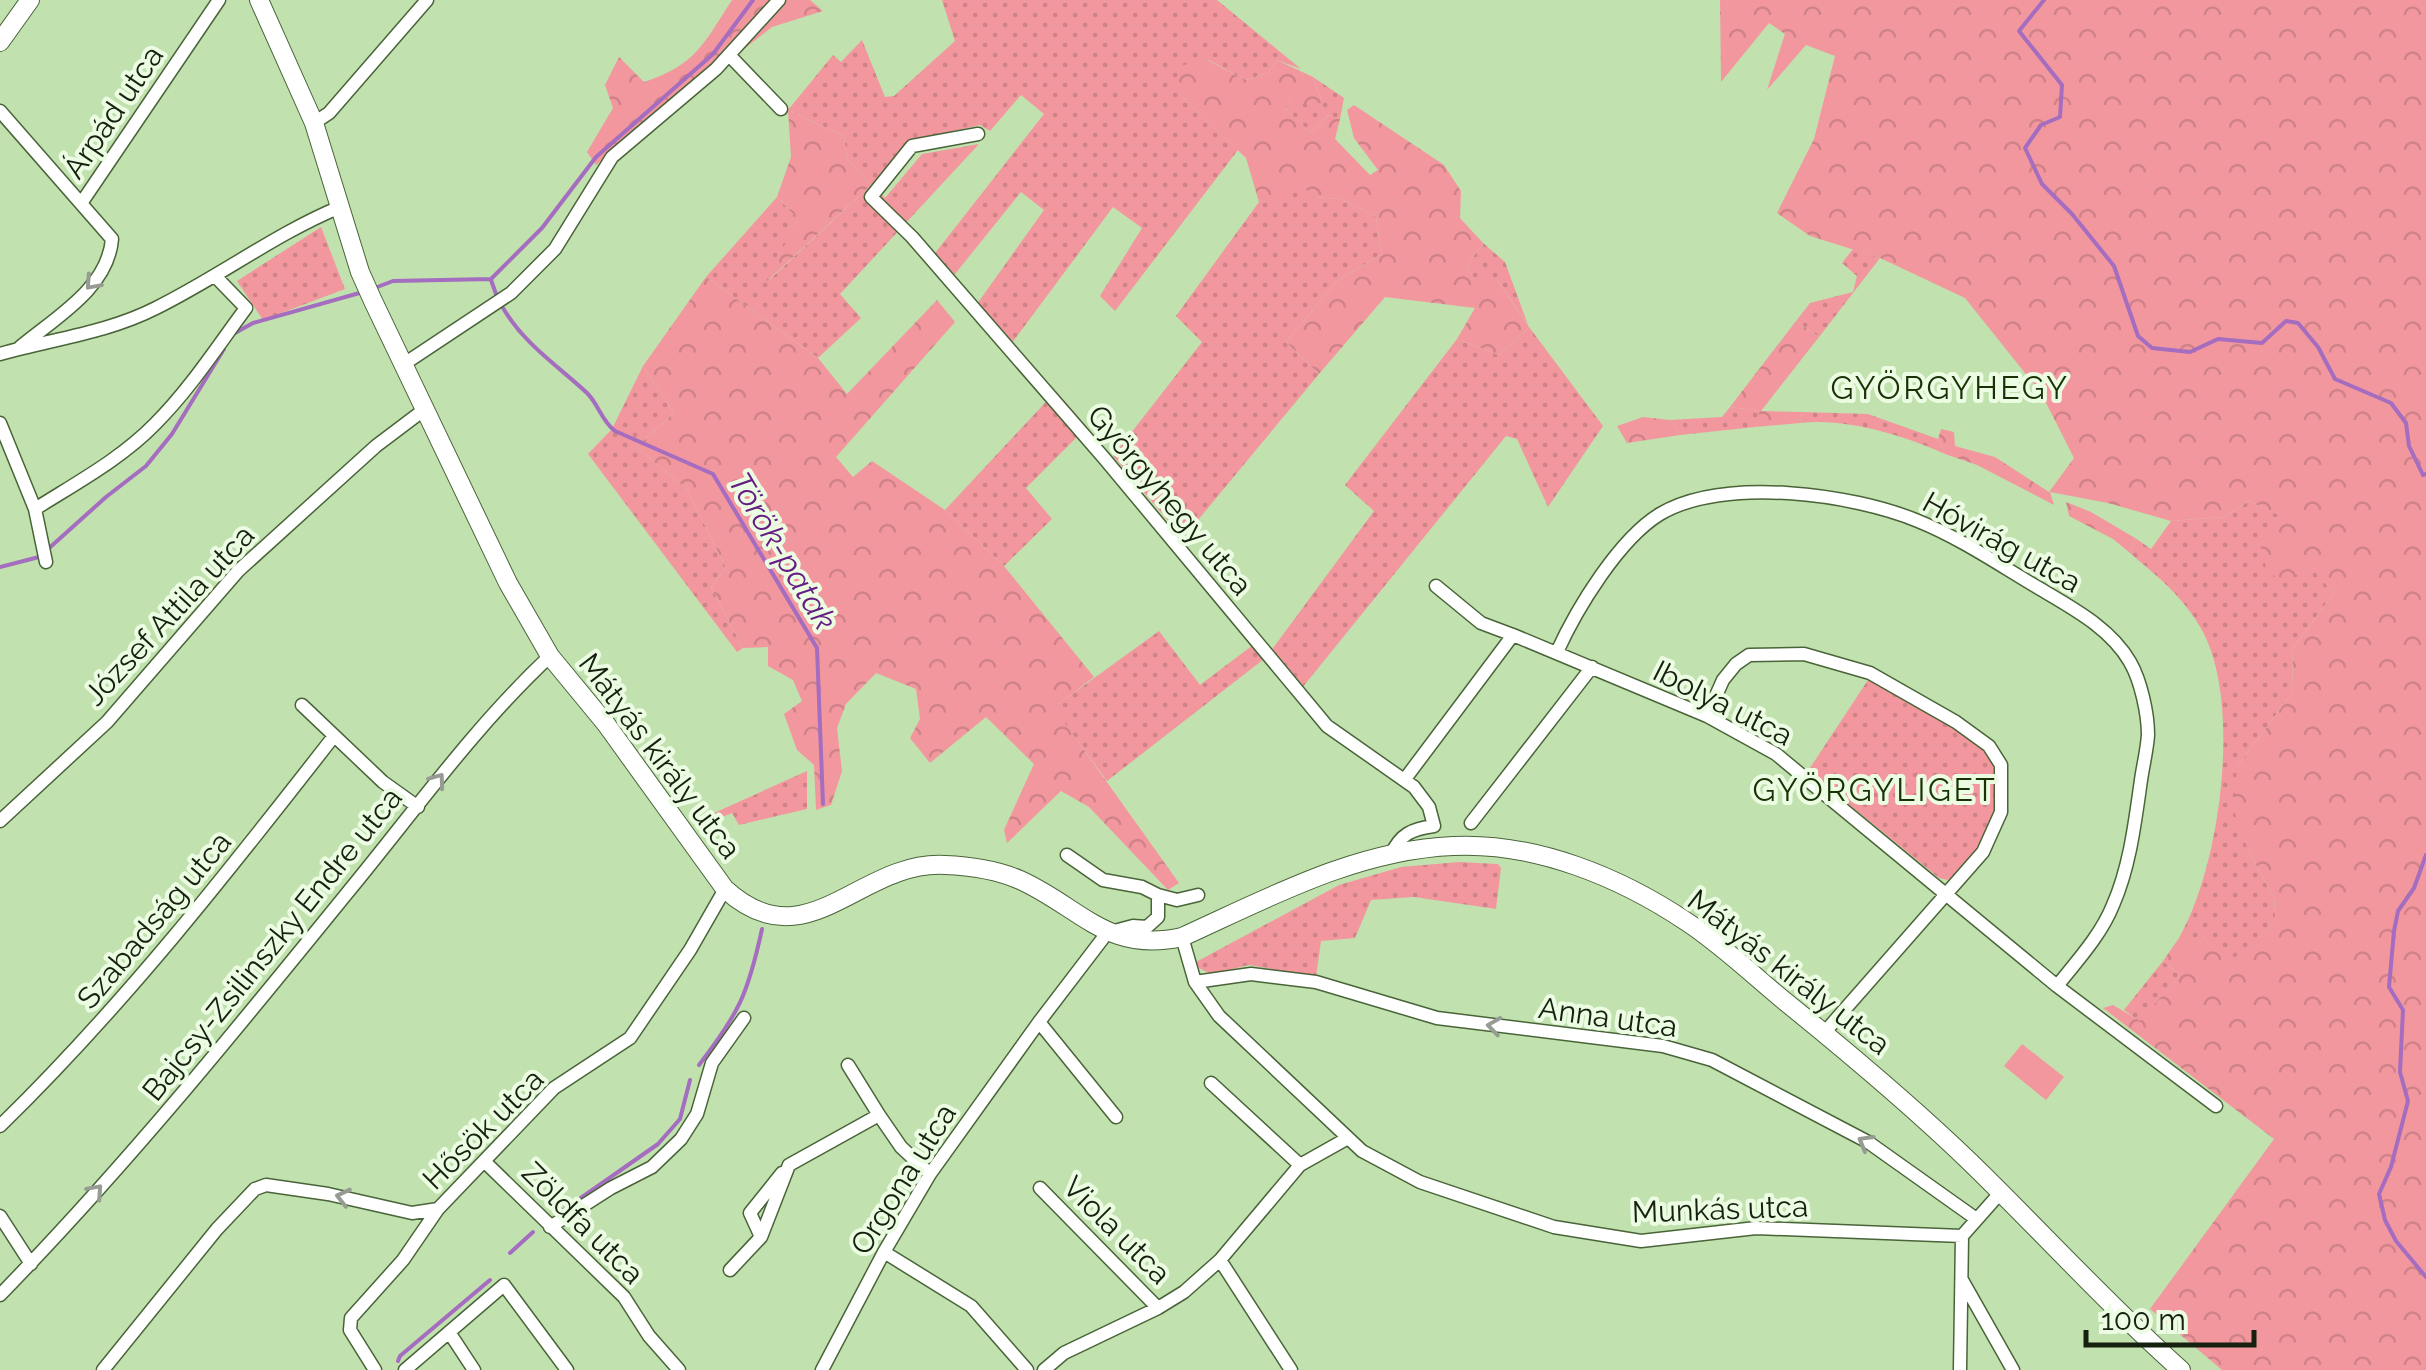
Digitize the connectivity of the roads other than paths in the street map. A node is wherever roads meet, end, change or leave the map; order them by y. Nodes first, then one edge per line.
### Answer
1 (30, 0) edge
2 (219, 0) edge
3 (259, 0) edge
4 (426, 0) edge
5 (779, 0) edge
6 (0, 42) edge
7 (730, 56) junction
8 (781, 109) dead end
9 (0, 111) edge
10 (314, 123) junction
11 (978, 134) dead end
12 (82, 202) junction
13 (340, 208) junction
14 (215, 276) junction
15 (19, 349) junction
16 (0, 354) edge
17 (404, 364) junction
18 (425, 409) junction
19 (0, 423) edge
20 (36, 509) junction
21 (46, 562) dead end
22 (1436, 586) dead end
23 (1513, 635) junction
24 (1558, 652) junction
25 (550, 656) junction
26 (1592, 667) junction
27 (302, 705) dead end
28 (1707, 716) junction
29 (334, 736) junction
30 (1405, 779) junction
31 (418, 807) junction
32 (0, 821) edge
33 (1470, 822) dead end
34 (1434, 826) joint
35 (1391, 854) junction
36 (1067, 855) dead end
37 (725, 889) junction
38 (1948, 892) junction
39 (1158, 895) junction
40 (1198, 895) dead end
41 (1107, 933) junction
42 (1182, 937) junction
43 (1196, 982) junction
44 (2057, 986) junction
45 (744, 1018) dead end
46 (1038, 1022) junction
47 (1824, 1032) junction
48 (848, 1066) dead end
49 (1211, 1083) dead end
50 (2216, 1106) dead end
51 (879, 1114) junction
52 (1116, 1117) dead end
53 (0, 1126) edge
54 (1348, 1138) junction
55 (484, 1162) junction
56 (1300, 1165) junction
57 (930, 1174) junction
58 (1040, 1188) dead end
59 (2000, 1192) junction
60 (438, 1208) junction
61 (0, 1216) edge
62 (1975, 1218) junction
63 (550, 1226) junction
64 (1962, 1236) junction
65 (884, 1252) junction
66 (1220, 1260) junction
67 (30, 1264) junction
68 (730, 1270) dead end
69 (1961, 1278) junction
70 (0, 1295) edge
71 (0, 1308) edge
72 (1158, 1308) junction
73 (449, 1332) junction
74 (102, 1370) edge
75 (375, 1370) edge
76 (405, 1370) edge
77 (474, 1370) edge
78 (568, 1370) edge
79 (679, 1370) edge
80 (822, 1370) edge
81 (1027, 1370) edge
82 (1044, 1370) edge
83 (1292, 1370) edge
84 (1960, 1370) edge
85 (2013, 1370) edge
86 (2181, 1370) edge

1 - 6 main road
2 - 12 street, Árpád utca
3 - 10 main road, Mátyás király utca
4 - 10 street
5 - 7 street
7 - 8 street
7 - 17 street
9 - 12 street, Árpád utca
10 - 13 main road, Mátyás király utca
11 - 30 street, Györgyhegy utca
12 -> 15 street, Árpád utca
13 - 14 street
13 - 17 main road, Mátyás király utca
14 - 15 street
14 - 20 street
15 - 16 street
17 - 18 main road, Mátyás király utca
18 - 25 main road, Mátyás király utca
18 - 32 street, József Attila utca
19 - 20 street
20 - 21 street
22 - 23 street
23 - 24 street, Ibolya utca
23 - 30 street
24 - 26 street, Ibolya utca
24 - 44 street, Hóvirág utca
31 -> 25 street, Bajcsy-Zsilinszky Endre utca
25 - 37 main road, Mátyás király utca
26 - 28 street, Ibolya utca
26 - 33 street
27 - 29 street
28 - 38 street, Ibolya utca
28 - 38 street
29 - 31 street
29 - 53 street, Szabadság utca
30 - 34 street, Györgyhegy utca
67 -> 31 street, Bajcsy-Zsilinszky Endre utca
34 - 35 street, Mátyás király utca
35 - 42 main road, Mátyás király utca
35 - 47 main road, Mátyás király utca
36 - 39 street
37 - 41 main road, Mátyás király utca
37 - 55 street, Hősök utca
38 - 44 street, Ibolya utca
38 - 47 street
39 - 40 street
39 - 41 street
41 - 42 main road, Mátyás király utca
41 - 46 street, Orgona utca
42 - 43 street, Munkás utca
43 - 54 street, Munkás utca
62 -> 43 street, Anna utca
44 - 50 street, Ibolya utca
45 - 63 street
46 - 52 street
46 - 57 street, Orgona utca
47 - 59 main road, Mátyás király utca
48 - 51 street
49 - 56 street
51 - 57 street
51 - 68 street
54 - 56 street
54 - 64 street, Munkás utca
55 - 60 street, Hősök utca
55 - 63 street, Zöldfa utca
56 - 66 street
57 - 65 street, Orgona utca
58 - 72 street, Viola utca
59 - 62 street
59 - 86 main road, Mátyás király utca
60 -> 74 street
60 - 75 street, Hősök utca
61 - 67 street
62 - 64 street
63 - 79 street, Zöldfa utca
64 - 69 street
65 - 80 street, Orgona utca
65 - 81 street
66 - 72 street
66 - 83 street
67 - 70 street
67 - 71 street
69 - 84 street
69 - 85 street
72 - 82 street
73 - 76 street
73 - 77 street
73 - 78 street

